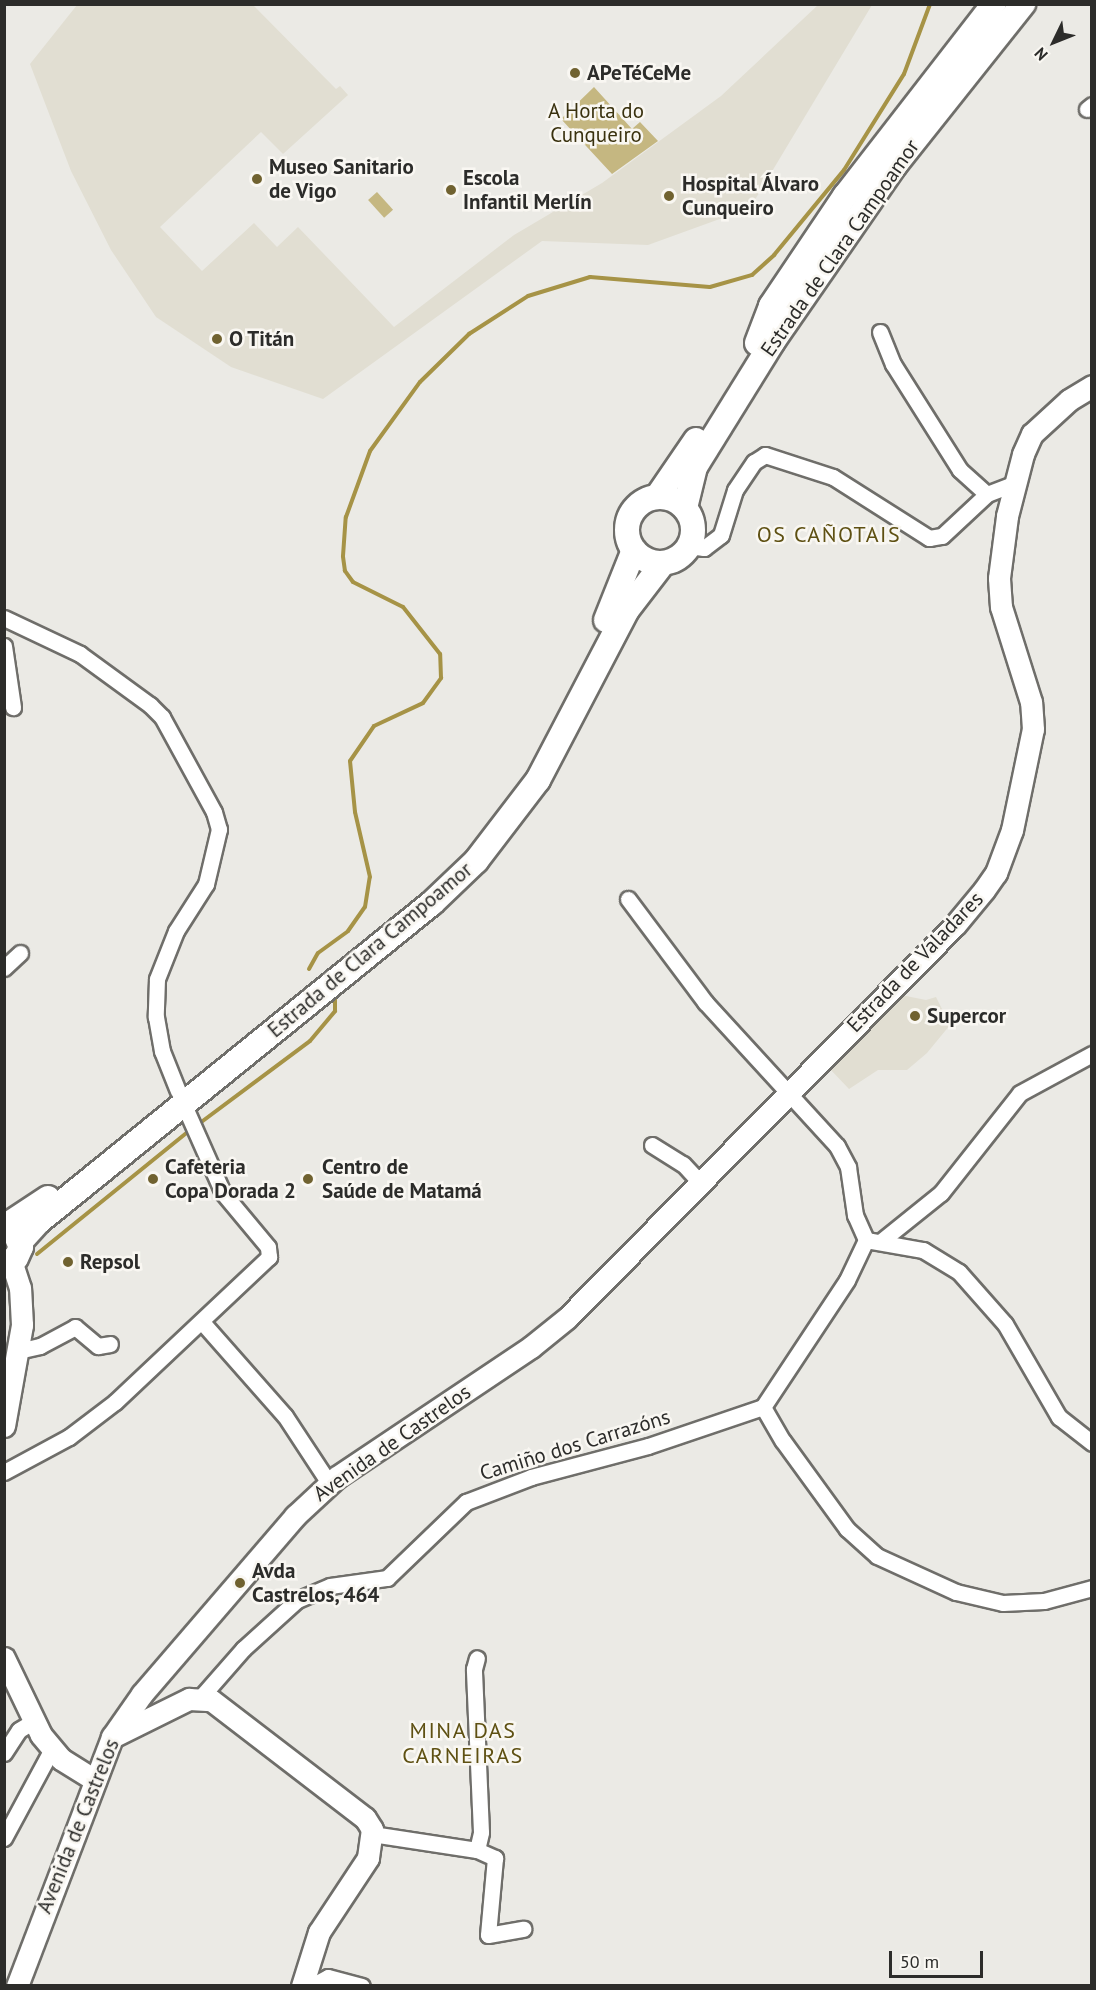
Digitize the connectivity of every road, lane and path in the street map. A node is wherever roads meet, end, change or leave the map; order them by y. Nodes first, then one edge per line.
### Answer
1 (994, 4) edge
2 (1006, 4) edge
3 (1023, 4) edge
4 (880, 332) dead end
5 (757, 343) junction
6 (1092, 386) edge
7 (1015, 483) junction
8 (987, 494) junction
9 (657, 497) junction
10 (685, 508) junction
11 (689, 546) junction
12 (634, 550) junction
13 (663, 563) junction
14 (5, 618) edge
15 (4, 646) edge
16 (13, 707) dead end
17 (628, 899) dead end
18 (20, 953) dead end
19 (4, 968) edge
20 (1092, 1054) edge
21 (789, 1093) junction
22 (184, 1105) junction
23 (652, 1145) dead end
24 (701, 1183) junction
25 (873, 1241) junction
26 (10, 1243) edge
27 (202, 1322) junction
28 (110, 1344) dead end
29 (18, 1351) junction
30 (763, 1407) junction
31 (4, 1426) edge
32 (1092, 1443) edge
33 (4, 1472) edge
34 (328, 1483) junction
35 (1092, 1588) edge
36 (4, 1658) edge
37 (477, 1658) dead end
38 (201, 1697) junction
39 (34, 1720) junction
40 (112, 1737) junction
41 (52, 1749) junction
42 (4, 1753) edge
43 (95, 1779) junction
44 (8, 1820) edge
45 (372, 1834) junction
46 (4, 1838) edge
47 (477, 1850) junction
48 (523, 1929) dead end
49 (16, 1986) edge
50 (302, 1986) edge
51 (311, 1986) edge
52 (362, 1986) edge

1 - 5 main road, Estrada de Clara Campoamor
2 - 5 main road, Estrada de Clara Campoamor
3 - 10 main road, Estrada de Clara Campoamor
4 - 8 street
5 - 9 main road, Estrada de Clara Campoamor
6 - 7 main road, Estrada de Valadares
7 - 8 street
7 - 21 main road, Estrada de Valadares
8 - 11 street
9 - 10 main road
9 - 12 main road, Estrada de Clara Campoamor
10 - 11 main road, Estrada de Clara Campoamor
11 - 13 main road, Estrada de Clara Campoamor
12 - 13 main road
12 - 22 main road, Estrada de Clara Campoamor
13 - 22 main road, Estrada de Clara Campoamor
14 - 22 street
15 - 16 street
17 - 21 street
18 - 19 street
20 - 25 street
21 - 24 main road, Avenida de Castrelos
21 - 25 street
22 - 26 main road, Estrada de Clara Campoamor
22 - 27 street
23 - 24 street
24 - 34 main road, Avenida de Castrelos
25 - 30 street
25 - 32 street
26 - 29 main road
27 - 33 street
27 - 34 street
28 - 29 street
29 - 31 main road
30 - 35 street
30 - 38 street, Camiño dos Carrazóns
34 - 40 main road, Avenida de Castrelos
36 - 39 main road
37 - 47 street
38 - 40 main road
38 - 45 main road
39 - 41 main road
39 - 42 street
40 - 43 main road, Avenida de Castrelos
41 - 43 main road
41 - 44 street
43 - 49 main road, Avenida de Castrelos
44 - 46 street
45 - 47 street
45 - 50 main road
47 - 48 street
51 - 52 street

